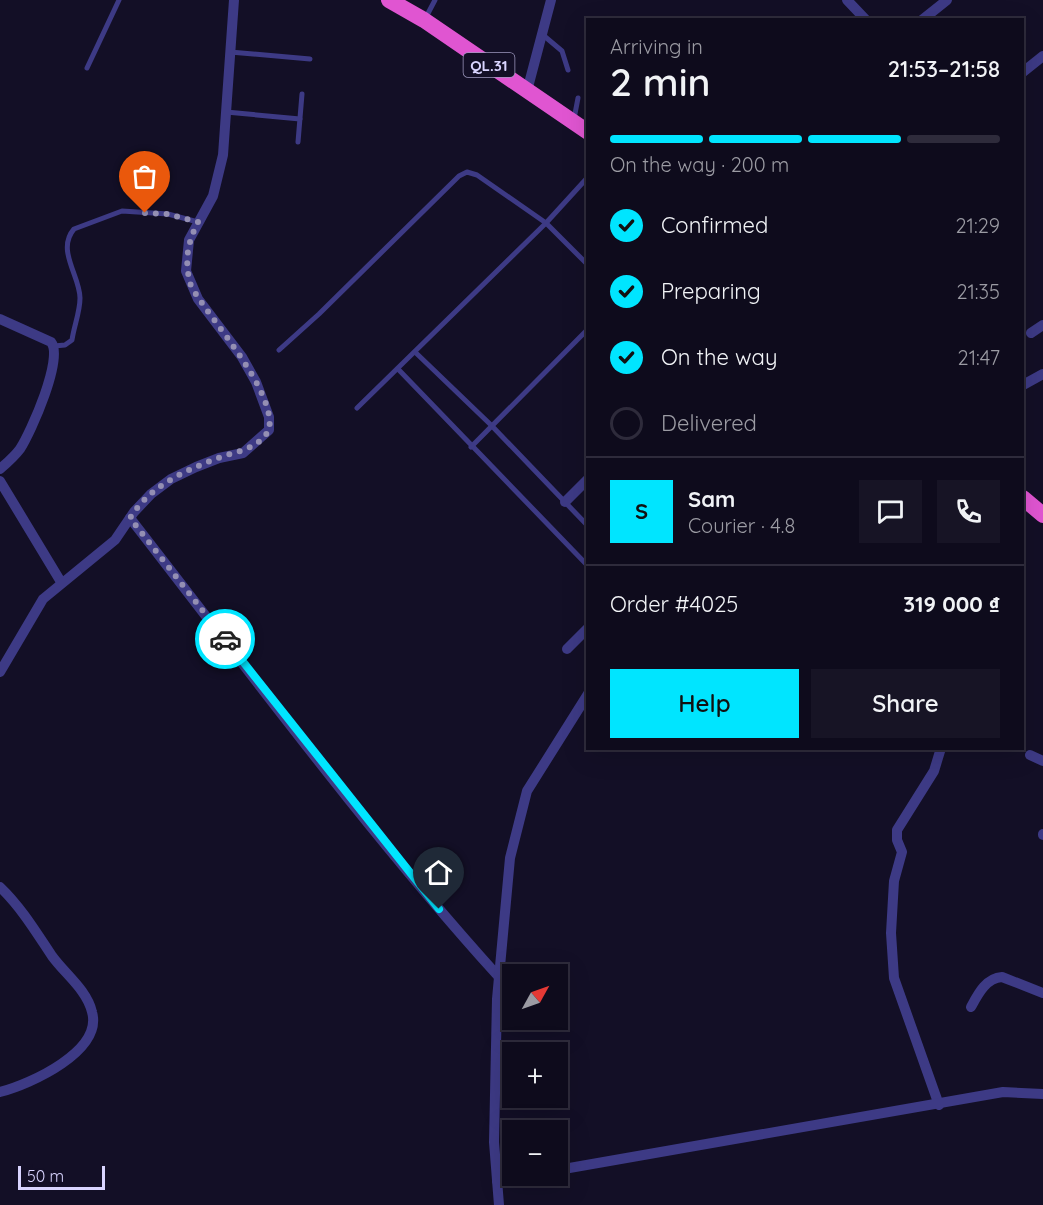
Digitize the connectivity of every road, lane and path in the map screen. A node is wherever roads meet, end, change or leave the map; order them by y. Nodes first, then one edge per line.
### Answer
1 (119, 0) edge
2 (234, 0) edge
3 (389, 0) edge
4 (435, 0) edge
5 (551, 0) edge
6 (847, 0) edge
7 (947, 0) edge
8 (864, 18) edge
9 (924, 18) edge
10 (424, 20) junction
11 (543, 35) junction
12 (230, 52) junction
13 (1043, 56) edge
14 (310, 58) dead end
15 (87, 68) dead end
16 (568, 70) dead end
17 (1024, 71) edge
18 (527, 91) junction
19 (302, 94) dead end
20 (578, 98) dead end
21 (226, 112) junction
22 (300, 119) junction
23 (573, 122) junction
24 (586, 131) edge
25 (298, 142) dead end
26 (586, 179) edge
27 (198, 222) junction
28 (546, 223) junction
29 (586, 263) edge
30 (0, 319) edge
31 (1043, 325) edge
32 (586, 330) edge
33 (1031, 333) dead end
34 (54, 346) junction
35 (279, 350) dead end
36 (415, 352) junction
37 (398, 369) junction
38 (1043, 374) edge
39 (1024, 384) edge
40 (357, 408) dead end
41 (491, 425) junction
42 (471, 447) junction
43 (0, 469) edge
44 (0, 481) edge
45 (586, 481) edge
46 (1024, 499) edge
47 (565, 502) junction
48 (1043, 515) edge
49 (130, 518) junction
50 (586, 524) edge
51 (586, 564) edge
52 (61, 582) junction
53 (586, 630) edge
54 (567, 649) dead end
55 (0, 672) edge
56 (586, 697) edge
57 (940, 750) edge
58 (1030, 755) dead end
59 (1043, 761) edge
60 (0, 886) edge
61 (498, 976) junction
62 (1043, 993) edge
63 (971, 1006) dead end
64 (0, 1092) edge
65 (1043, 1094) edge
66 (939, 1105) junction
67 (568, 1168) edge
68 (502, 1180) edge
69 (497, 1181) junction
70 (499, 1205) edge

1 - 15 lane
2 - 12 street
3 - 10 highway, QL.31
4 - 10 lane
5 - 11 street
6 - 8 street
7 - 9 street
10 - 18 highway, QL.31
11 - 16 lane
11 - 18 street
12 - 14 lane
12 - 21 street
13 - 17 street
18 - 23 highway, QL.31
19 - 22 lane
20 - 23 lane
21 - 22 lane
21 - 27 street
22 - 25 lane
23 - 24 highway, QL.31
26 - 28 lane
27 - 34 lane
27 - 49 street
28 - 29 lane
28 - 35 lane
28 - 36 lane
30 - 34 street
31 - 33 street
32 - 41 lane
34 - 43 street
36 - 37 lane
36 - 41 lane
37 - 40 lane
37 - 42 lane
38 - 39 street
41 - 42 lane
41 - 47 lane
42 - 51 lane
44 - 52 street
45 - 47 street
46 - 48 highway
47 - 50 lane
49 - 52 street
49 - 61 street
52 - 55 street
53 - 54 street
56 - 61 street
57 - 66 street
58 - 59 street
60 - 64 street
61 - 69 street
62 - 63 street
65 - 66 street
66 - 67 street
68 - 69 street
69 - 70 street

